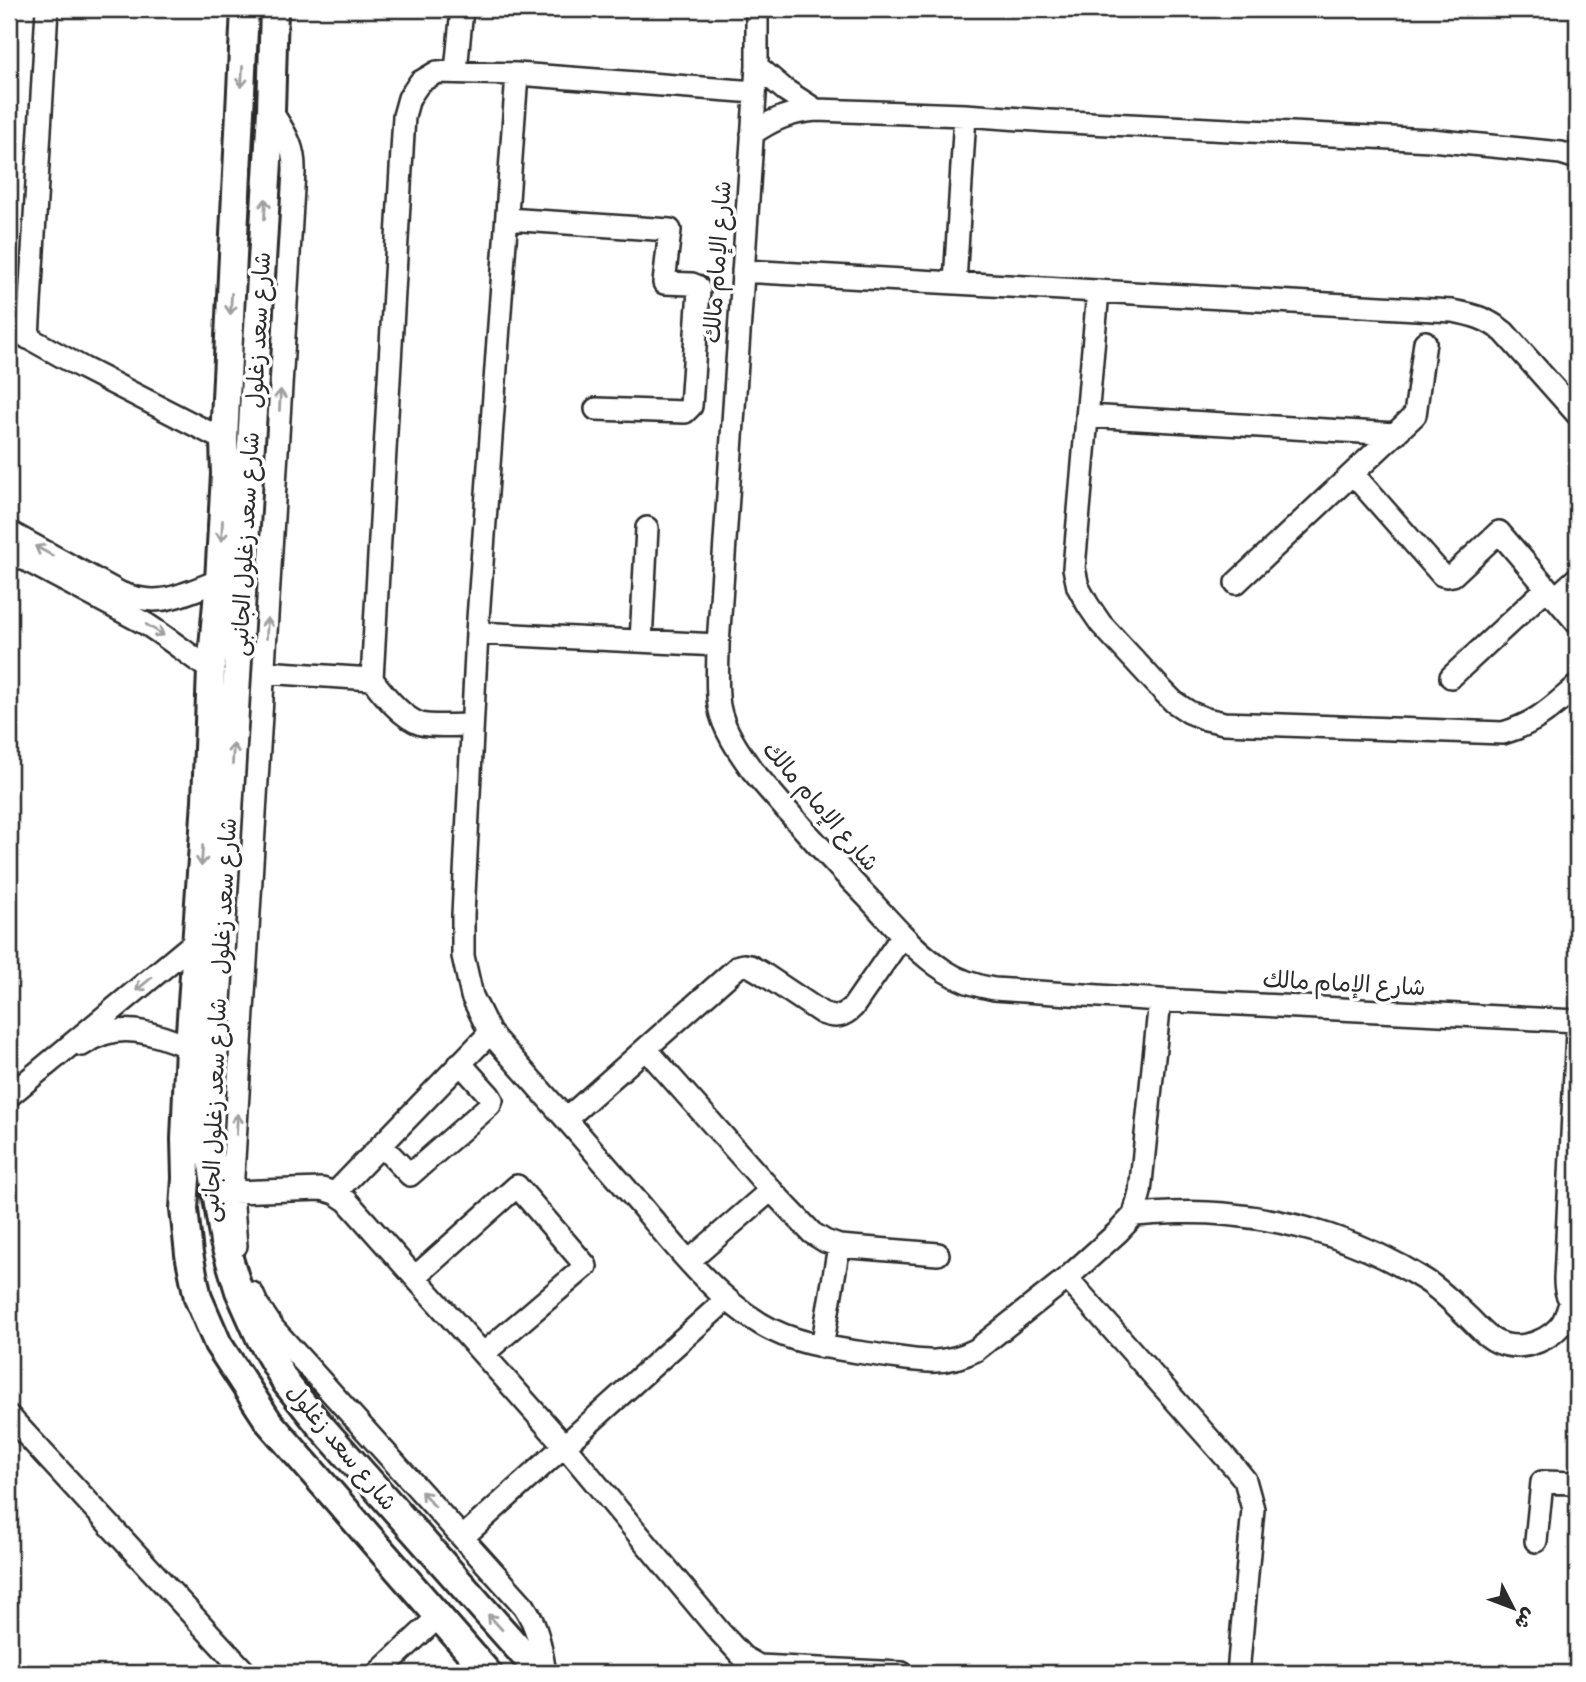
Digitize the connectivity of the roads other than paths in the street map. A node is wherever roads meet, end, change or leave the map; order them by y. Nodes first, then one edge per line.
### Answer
1 (47, 9) edge
2 (245, 9) edge
3 (274, 9) edge
4 (462, 9) edge
5 (757, 9) edge
6 (757, 66) junction
7 (456, 71) junction
8 (517, 74) junction
9 (755, 92) junction
10 (817, 110) junction
11 (271, 111) junction
12 (965, 115) junction
13 (752, 134) junction
14 (1577, 158) edge
15 (507, 219) junction
16 (743, 271) junction
17 (955, 283) junction
18 (1098, 292) junction
19 (9, 327) edge
20 (28, 338) junction
21 (1425, 342) dead end
22 (596, 409) dead end
23 (1577, 414) edge
24 (1087, 416) junction
25 (1396, 433) junction
26 (224, 440) junction
27 (1353, 474) junction
28 (647, 528) dead end
29 (9, 532) edge
30 (9, 551) edge
31 (1577, 578) edge
32 (219, 582) junction
33 (1236, 583) dead end
34 (1551, 593) junction
35 (1577, 624) edge
36 (477, 633) junction
37 (641, 642) junction
38 (718, 646) junction
39 (211, 670) junction
40 (264, 672) junction
41 (1451, 677) dead end
42 (372, 679) junction
43 (1577, 686) edge
44 (472, 725) junction
45 (218, 802) junction
46 (903, 935) junction
47 (196, 941) junction
48 (1160, 1000) junction
49 (1577, 1021) edge
50 (1577, 1031) edge
51 (490, 1032) junction
52 (189, 1047) junction
53 (646, 1049) junction
54 (460, 1063) junction
55 (9, 1096) edge
56 (9, 1108) edge
57 (566, 1119) junction
58 (381, 1145) junction
59 (771, 1191) junction
60 (233, 1192) junction
61 (335, 1193) junction
62 (1134, 1215) junction
63 (839, 1246) junction
64 (938, 1254) dead end
65 (689, 1261) junction
66 (415, 1277) junction
67 (1067, 1278) junction
68 (727, 1299) junction
69 (1574, 1304) edge
70 (822, 1347) junction
71 (482, 1354) junction
72 (9, 1416) edge
73 (564, 1445) junction
74 (1577, 1483) edge
75 (463, 1537) junction
76 (1536, 1541) dead end
77 (438, 1617) junction
78 (246, 1673) edge
79 (378, 1673) edge
80 (488, 1673) edge
81 (543, 1673) edge
82 (902, 1673) edge
83 (1238, 1673) edge

1 - 20 street
2 -> 26 main road, شارع سعد زغلول
3 - 11 main road, شارع سعد زغلول
4 - 7 street
5 - 6 street, شارع الإمام مالك
6 - 9 street, شارع الإمام مالك
6 - 10 street
7 - 8 street
7 - 42 street
8 - 9 street
8 - 15 street
9 - 13 street, شارع الإمام مالك
10 - 12 street
10 - 13 street
40 -> 11 street, شارع سعد زغلول الجانبى
45 -> 11 main road, شارع سعد زغلول
12 - 14 street
12 - 17 street
13 - 16 street, شارع الإمام مالك
15 - 22 street
15 - 36 street
16 - 17 street
16 - 38 street, شارع الإمام مالك
17 - 18 street
18 - 23 street
18 - 24 street
19 - 20 street
20 - 26 street
21 - 25 street
24 - 25 street
24 - 43 street
25 - 27 street
26 -> 32 main road, شارع سعد زغلول
27 - 33 street
27 - 34 street
28 - 37 street
32 -> 29 street
30 -> 39 street
31 - 34 street
32 - 39 main road, شارع سعد زغلول
34 - 35 street
34 - 41 street
36 - 37 street
36 - 44 street
37 - 38 street
38 - 46 street, شارع الإمام مالك
39 - 45 main road, شارع سعد زغلول
40 - 42 street
60 -> 40 street, شارع سعد زغلول الجانبى
42 - 44 street
44 - 51 street
45 -> 47 main road, شارع سعد زغلول
81 -> 45 main road, شارع سعد زغلول
46 - 48 street, شارع الإمام مالك
46 - 53 street
47 - 52 main road, شارع سعد زغلول
47 -> 55 street
48 - 49 street, شارع الإمام مالك
48 - 62 street
50 - 69 street
51 - 54 street
51 - 57 street
52 - 56 street
52 - 77 main road, شارع سعد زغلول
53 - 57 street
53 - 59 street
54 - 58 street
54 - 58 street
57 - 65 street
58 - 61 street
59 - 63 street
59 - 65 street
60 - 61 street
75 -> 60 street, شارع سعد زغلول الجانبى
61 - 66 street
62 - 67 street
62 - 69 street
63 - 64 street
63 - 70 street
65 - 68 street
66 - 71 street
66 - 71 street
67 - 70 street
67 - 83 street
68 - 70 street
68 - 73 street
71 - 73 street
72 - 78 street
73 - 75 street
73 - 82 street
74 - 76 street
75 - 81 street, شارع سعد زغلول الجانبى
77 - 79 street
77 - 80 main road, شارع سعد زغلول

